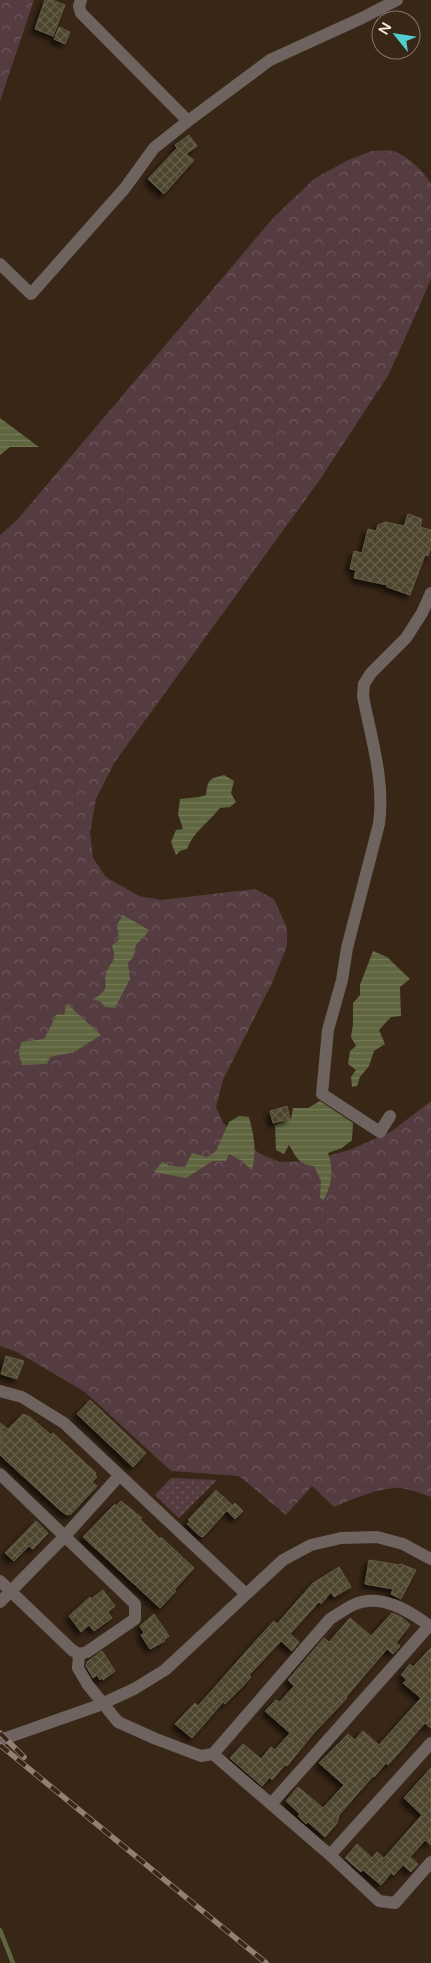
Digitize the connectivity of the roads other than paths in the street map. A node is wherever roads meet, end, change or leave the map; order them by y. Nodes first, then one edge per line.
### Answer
1 (82, 0) edge
2 (398, 0) edge
3 (188, 121) junction
4 (0, 264) edge
5 (431, 593) edge
6 (390, 1116) dead end
7 (0, 1391) edge
8 (0, 1474) edge
9 (119, 1476) junction
10 (65, 1536) junction
11 (431, 1559) edge
12 (0, 1581) edge
13 (12, 1592) junction
14 (246, 1594) junction
15 (0, 1602) edge
16 (430, 1627) edge
17 (79, 1654) junction
18 (0, 1740) edge
19 (431, 1743) edge
20 (213, 1754) junction
21 (271, 1804) junction
22 (330, 1855) junction
23 (431, 1862) edge

1 - 3 street
2 - 3 street
3 - 4 street
5 - 6 street
7 - 9 street
8 - 10 street
9 - 10 street
9 - 14 street
10 - 13 street
10 - 17 street
11 - 14 street
12 - 13 street
13 - 15 street
13 - 17 street
14 - 18 street
16 - 20 street
16 - 21 street
17 - 20 street
19 - 22 street
20 - 21 street
21 - 22 street
22 - 23 street

